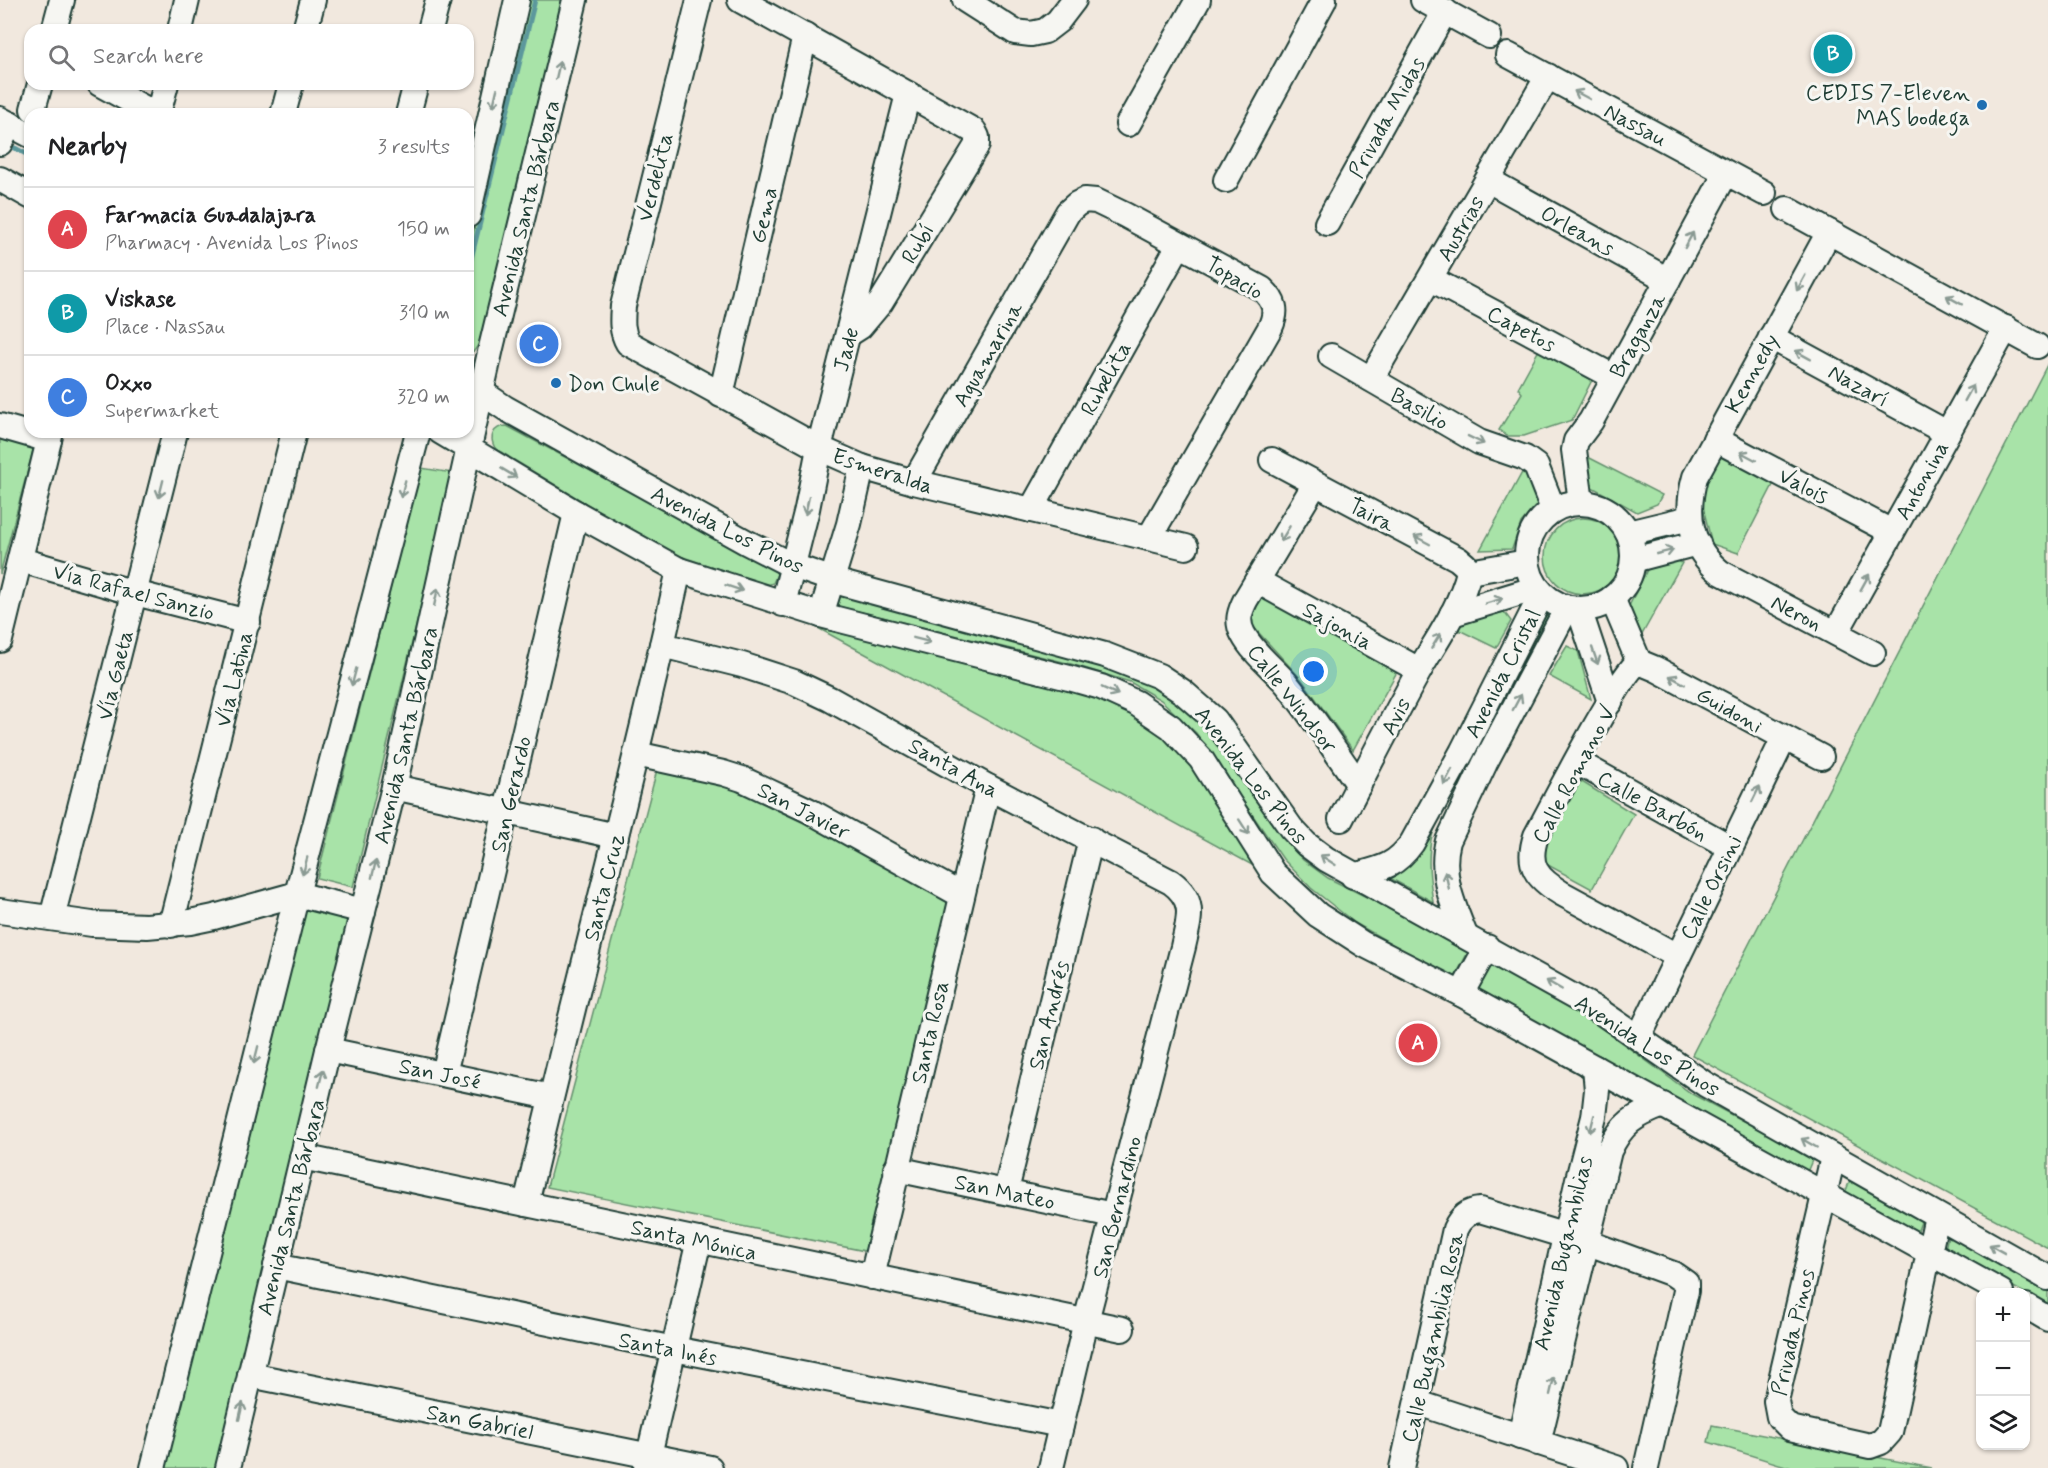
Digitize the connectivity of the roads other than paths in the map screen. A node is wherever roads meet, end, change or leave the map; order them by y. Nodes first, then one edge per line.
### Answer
1 (62, 0) edge
2 (188, 0) edge
3 (313, 0) edge
4 (438, 0) edge
5 (517, 0) edge
6 (575, 0) edge
7 (699, 0) edge
8 (740, 0) edge
9 (965, 0) edge
10 (1074, 0) edge
11 (1198, 0) edge
12 (1324, 0) edge
13 (1423, 0) edge
14 (1445, 11) junction
15 (56, 24) edge
16 (182, 24) edge
17 (307, 24) edge
18 (432, 24) edge
19 (806, 36) junction
20 (1489, 36) dead end
21 (1508, 55) dead end
22 (1548, 76) junction
23 (38, 90) edge
24 (111, 90) edge
25 (164, 90) edge
26 (290, 90) edge
27 (414, 90) edge
28 (908, 94) junction
29 (33, 108) edge
30 (145, 108) edge
31 (158, 108) edge
32 (285, 108) edge
33 (410, 108) edge
34 (1128, 124) dead end
35 (1726, 173) junction
36 (0, 179) edge
37 (1226, 180) dead end
38 (1488, 180) junction
39 (474, 188) edge
40 (24, 193) edge
41 (1764, 193) dead end
42 (1787, 208) dead end
43 (1327, 223) dead end
44 (1059, 226) joint
45 (1829, 232) junction
46 (1179, 245) junction
47 (1431, 279) junction
48 (1668, 280) junction
49 (2006, 328) junction
50 (849, 334) junction
51 (1771, 337) junction
52 (2037, 346) dead end
53 (491, 348) junction
54 (637, 350) joint
55 (1332, 356) dead end
56 (474, 357) edge
57 (1614, 377) junction
58 (1371, 379) junction
59 (475, 387) edge
60 (721, 394) junction
61 (0, 426) edge
62 (24, 431) edge
63 (1947, 433) junction
64 (50, 438) edge
65 (174, 438) edge
66 (293, 438) edge
67 (416, 438) edge
68 (451, 438) edge
69 (470, 438) edge
70 (1715, 439) junction
71 (819, 448) junction
72 (469, 449) junction
73 (1272, 460) dead end
74 (862, 467) junction
75 (914, 482) junction
76 (1315, 484) junction
77 (1581, 502) junction
78 (1553, 509) junction
79 (1031, 510) junction
80 (576, 513) junction
81 (1690, 518) junction
82 (1892, 532) junction
83 (1628, 533) junction
84 (1149, 538) junction
85 (1698, 543) junction
86 (1186, 547) dead end
87 (21, 560) junction
88 (1633, 560) junction
89 (1527, 562) junction
90 (793, 566) junction
91 (679, 570) junction
92 (1469, 572) junction
93 (1720, 572) joint
94 (831, 580) junction
95 (1257, 580) junction
96 (1539, 591) junction
97 (135, 593) junction
98 (1612, 598) junction
99 (783, 604) junction
100 (1573, 609) junction
101 (1452, 614) junction
102 (821, 615) junction
103 (248, 622) junction
104 (1836, 633) junction
105 (0, 640) edge
106 (662, 645) junction
107 (1873, 653) dead end
108 (1639, 662) junction
109 (1419, 670) junction
110 (1610, 702) junction
111 (1784, 738) junction
112 (1462, 752) junction
113 (636, 754) junction
114 (1821, 757) dead end
115 (1577, 762) junction
116 (1485, 763) junction
117 (1359, 785) junction
118 (394, 787) junction
119 (988, 787) junction
120 (506, 811) junction
121 (1341, 819) dead end
122 (616, 836) junction
123 (1091, 839) junction
124 (1730, 847) junction
125 (1353, 876) junction
126 (297, 894) junction
127 (961, 895) junction
128 (0, 911) edge
129 (363, 911) junction
130 (52, 918) junction
131 (171, 925) junction
132 (1465, 935) junction
133 (1183, 947) joint
134 (1487, 947) junction
135 (1677, 957) junction
136 (1461, 994) junction
137 (1639, 1037) junction
138 (328, 1050) junction
139 (1595, 1068) junction
140 (444, 1074) junction
141 (551, 1097) junction
142 (1663, 1105) junction
143 (302, 1157) junction
144 (1833, 1157) junction
145 (896, 1169) junction
146 (1006, 1191) junction
147 (1824, 1194) junction
148 (526, 1204) junction
149 (1113, 1215) junction
150 (1937, 1216) junction
151 (1575, 1239) junction
152 (699, 1240) junction
153 (1929, 1252) junction
154 (276, 1266) junction
155 (872, 1277) junction
156 (2048, 1278) edge
157 (1992, 1288) edge
158 (2030, 1309) edge
159 (2048, 1319) edge
160 (1086, 1321) junction
161 (1122, 1329) dead end
162 (674, 1349) junction
163 (250, 1375) junction
164 (1418, 1403) junction
165 (1062, 1425) junction
166 (1529, 1440) junction
167 (647, 1462) edge
168 (153, 1468) edge
169 (228, 1468) edge
170 (710, 1468) edge
171 (1051, 1468) edge
172 (1402, 1468) edge
173 (1616, 1468) edge
174 (1646, 1468) edge

1 - 15 street
2 - 16 street
3 - 17 street
4 - 18 street
5 -> 39 street
53 -> 6 street, Avenida Santa Bárbara
7 - 54 street, Verdelita
8 - 19 street
9 - 10 street
11 - 34 street
12 - 37 street
13 - 14 street
14 - 20 street
14 - 43 street, Privada Midas
19 - 28 street
19 - 60 street, Gema
21 - 22 street, Nassau
35 -> 22 street, Nassau
22 - 38 street, Austrias
23 - 29 street
24 - 30 street
25 - 31 street
26 - 32 street
27 - 33 street
28 - 50 street, Jade
28 - 50 street, Rubí
35 - 41 street, Nassau
48 -> 35 street, Braganza
36 - 40 street
38 - 47 street, Austrias
38 - 48 street, Orleans
42 - 45 street
44 - 46 street, Topacio
44 - 75 street, Aguamarina
49 -> 45 street
45 -> 51 street, Kennedy
46 - 79 street, Rubelita
46 - 84 street, Topacio
47 - 57 street, Capetos
47 - 58 street, Austrias
48 - 57 street, Braganza
49 - 52 street
63 -> 49 street, Antonina
50 - 71 street, Jade
63 -> 51 street, Nazarí
51 - 70 street, Kennedy
53 - 56 street
53 - 59 street, Avenida Santa Bárbara
54 - 60 street, Esmeralda
55 - 58 street, Basilio
57 - 77 street, Braganza
58 -> 78 street, Basilio
59 - 90 street, Avenida Los Pinos
60 - 71 street, Esmeralda
61 - 62 street
63 - 82 street, Antonina
64 - 87 street
65 -> 97 street, Vía Gaeta
66 - 103 street, Vía Latina
67 -> 126 street
68 - 72 street, Avenida Los Pinos
69 - 72 street, Avenida Santa Bárbara
70 - 81 street, Kennedy
82 -> 70 street, Valois
71 - 74 street, Esmeralda
71 -> 90 street, Jade
72 -> 80 street, Avenida Los Pinos
118 -> 72 street, Avenida Santa Bárbara
73 - 76 street, Taira
74 - 75 street, Esmeralda
74 - 94 street
75 - 79 street, Esmeralda
92 -> 76 street, Taira
76 -> 95 street, Calle Windsor
77 - 78 street
77 - 83 street
78 - 89 street
79 - 84 street, Esmeralda
80 - 91 street, Avenida Los Pinos
80 - 120 street, San Gerardo
81 - 83 street
81 - 85 street, Kennedy
104 -> 82 street, Antonina
83 - 88 street
84 - 86 street, Esmeralda
88 -> 85 street
85 - 93 street, Kennedy
87 - 97 street, Vía Rafael Sanzio
87 - 105 street
88 - 98 street
89 - 92 street
89 - 96 street
90 - 94 street, Avenida Los Pinos
90 - 99 street, Jade
91 -> 99 street, Avenida Los Pinos
91 - 106 street, Santa Cruz
92 - 101 street, Avis
93 - 104 street, Neron
94 - 102 street
125 -> 94 street, Avenida Los Pinos
95 - 109 street, Sajonia
95 - 117 street, Calle Windsor
96 - 100 street
101 -> 96 street
96 - 112 street, Avenida Cristal
97 - 103 street, Vía Rafael Sanzio
97 - 130 street, Vía Gaeta
98 - 100 street
98 - 108 street
99 - 102 street, Avenida Los Pinos
100 -> 110 street
116 -> 100 street, Avenida Cristal
109 -> 101 street, Avis
102 -> 136 street, Avenida Los Pinos
103 - 131 street, Vía Latina
104 - 107 street, Neron
106 - 113 street, Santa Cruz
106 - 119 street, Santa Ana
108 - 110 street, Calle Romano V
111 -> 108 street, Guidoni
109 - 117 street, Avis
110 - 115 street, Calle Romano V
111 - 114 street, Guidoni
124 -> 111 street, Calle Orsini
112 - 116 street, Avenida Cristal
112 -> 125 street, Avenida Cristal
113 - 122 street, Santa Cruz
113 - 127 street, San Javier
115 - 124 street, Calle Barbón
115 - 135 street, Calle Romano V
132 -> 116 street, Avenida Cristal
117 - 121 street, Avis
118 - 120 street
129 -> 118 street, Avenida Santa Bárbara
119 - 123 street, Santa Ana
119 - 127 street, Santa Rosa
120 - 122 street
120 - 140 street, San Gerardo
122 - 141 street, Santa Cruz
123 - 133 street, Santa Ana
123 - 146 street, San Andrés
124 - 135 street, Calle Orsini
125 - 132 street, Avenida Los Pinos
126 - 129 street
126 - 131 street
126 -> 168 street
127 - 145 street, Santa Rosa
128 - 130 street
129 - 138 street, Avenida Santa Bárbara
130 - 131 street
132 - 134 street, Avenida Los Pinos
133 - 149 street, San Bernardino
134 - 136 street
137 -> 134 street, Avenida Los Pinos
135 - 137 street, Calle Orsini
136 - 139 street, Avenida Los Pinos
144 -> 137 street, Avenida Los Pinos
138 - 140 street, San José
143 -> 138 street, Avenida Santa Bárbara
139 - 142 street, Avenida Los Pinos
139 -> 151 street, Avenida Bugambilias
140 - 141 street, San José
141 - 148 street, Santa Cruz
142 - 147 street, Avenida Los Pinos
142 - 151 street, Avenida Bugambilias
143 - 148 street, Santa Mónica
143 - 154 street, Avenida Santa Bárbara
144 - 147 street
144 - 150 street, Avenida Los Pinos
145 - 146 street, San Mateo
145 - 155 street, Santa Rosa
146 - 149 street, San Mateo
147 - 153 street, Avenida Los Pinos
147 - 153 street, Privada Pinos
148 - 152 street, Santa Mónica
149 - 160 street, San Bernardino
150 - 153 street
156 -> 150 street, Avenida Los Pinos
151 - 164 street, Calle Bugambilia Rosa
151 - 166 street, Avenida Bugambilias
151 - 174 street
152 - 155 street, Santa Mónica
152 - 162 street
153 - 157 street, Avenida Los Pinos
154 - 162 street, Santa Inés
154 - 163 street, Avenida Santa Bárbara
155 - 160 street, Santa Mónica
158 - 159 street
160 - 161 street, Santa Mónica
160 - 165 street, San Bernardino
162 - 165 street, Santa Inés
162 - 167 street
163 - 167 street, San Gabriel
169 -> 163 street, Avenida Santa Bárbara
164 - 166 street
164 - 172 street, Calle Bugambilia Rosa
165 - 171 street, San Bernardino
166 - 173 street
167 - 170 street, San Gabriel

